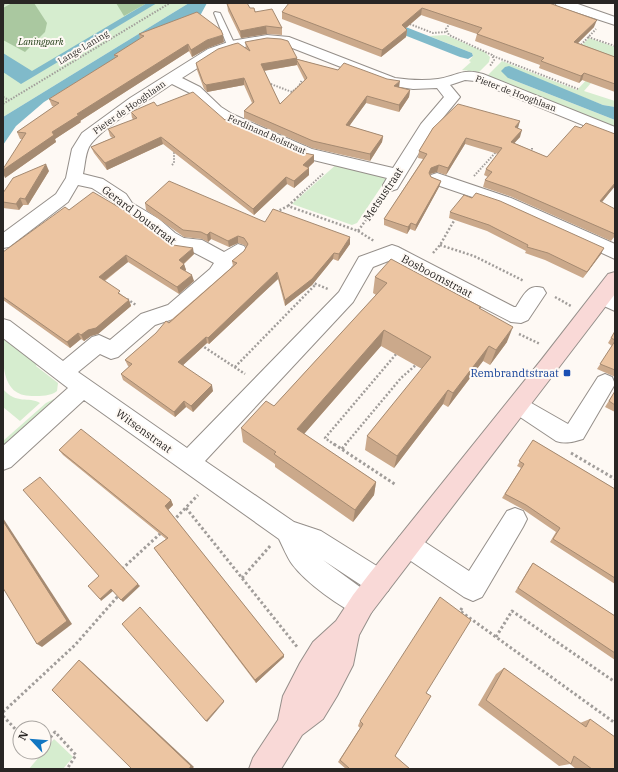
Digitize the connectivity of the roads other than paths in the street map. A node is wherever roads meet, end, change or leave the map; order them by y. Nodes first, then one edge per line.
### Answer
1 (563, 3) edge
2 (582, 6) edge
3 (217, 13) dead end
4 (611, 20) edge
5 (231, 45) junction
6 (171, 78) junction
7 (441, 83) junction
8 (615, 133) edge
9 (74, 178) junction
10 (394, 179) joint
11 (437, 179) edge
12 (3, 242) edge
13 (615, 252) edge
14 (615, 279) edge
15 (539, 290) road end
16 (608, 300) edge
17 (3, 327) edge
18 (63, 373) junction
19 (605, 383) dead end
20 (83, 388) junction
21 (519, 405) junction
22 (3, 460) edge
23 (188, 463) junction
24 (515, 519) dead end
25 (286, 530) junction
26 (408, 545) junction
27 (379, 582) junction
28 (362, 604) junction
29 (270, 766) edge

1 - 2 street
2 - 4 street
3 - 5 lane
5 - 6 street, Pieter de Hooghlaan
5 - 7 street, Pieter de Hooghlaan
6 - 9 street, Pieter de Hooghlaan
6 - 10 street, Ferdinand Bolstraat
7 - 8 street, Pieter de Hooghlaan
7 - 10 street, Metsustraat
9 - 12 street, Pieter de Hooghlaan
9 - 18 street, Gerard Doustraat
11 - 13 street
14 - 16 street
15 - 23 street, Bosboomstraat
16 - 21 street
17 - 18 street, Witsenstraat
18 - 20 street, Witsenstraat
19 - 21 street
20 - 22 street
20 - 23 street, Witsenstraat
21 - 26 street
23 - 25 street, Witsenstraat
24 - 26 street
25 - 27 street, Witsenstraat
25 - 28 street, Witsenstraat
26 - 27 street
27 - 28 street
28 - 29 street

